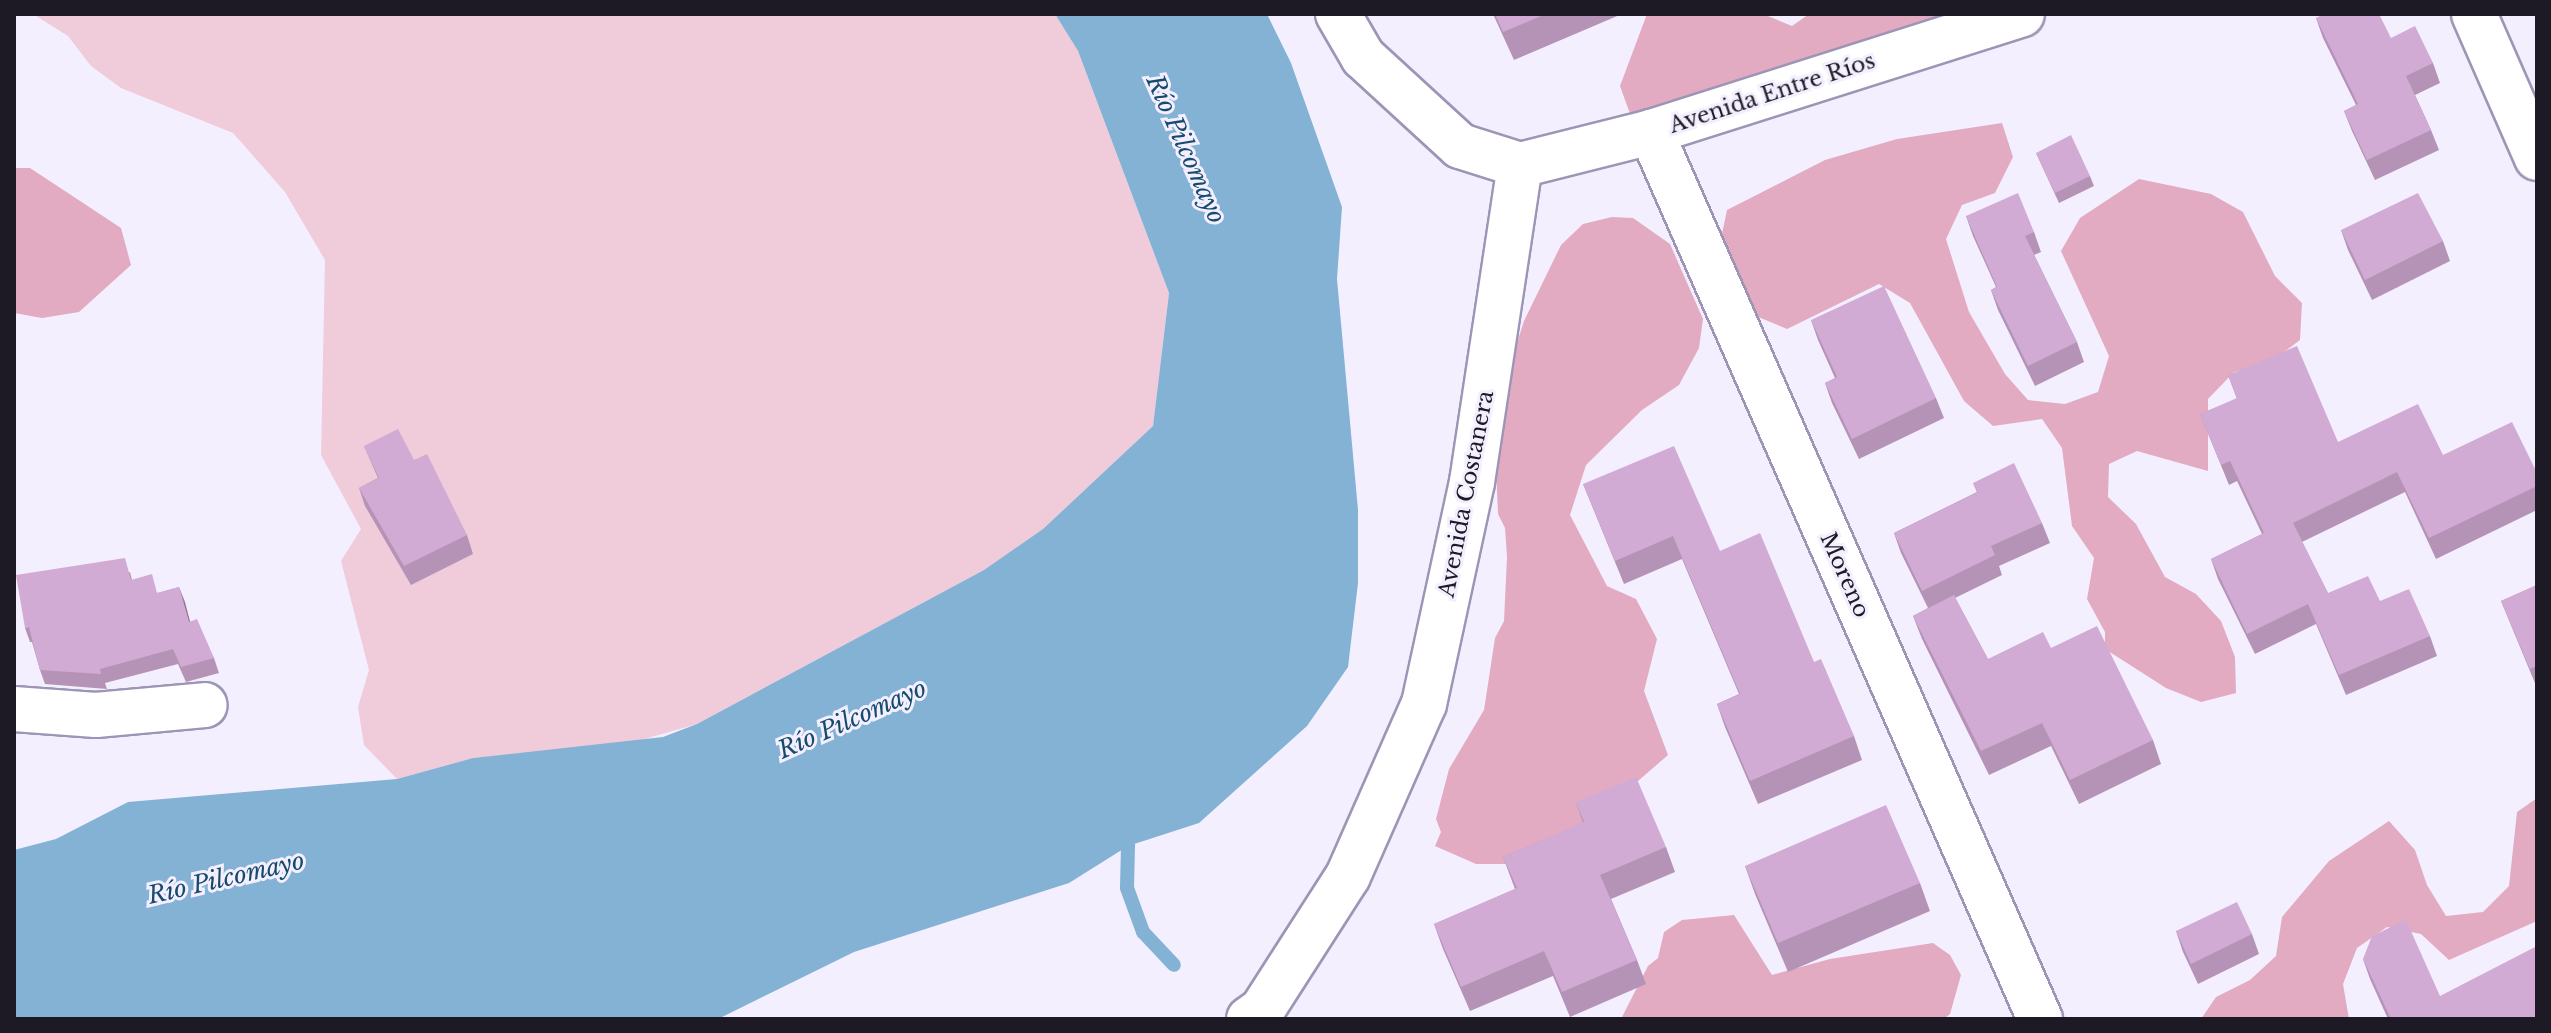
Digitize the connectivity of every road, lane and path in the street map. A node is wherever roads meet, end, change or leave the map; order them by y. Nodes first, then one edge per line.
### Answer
1 (1338, 14) edge
2 (2022, 14) edge
3 (2474, 14) edge
4 (1651, 132) junction
5 (2537, 158) edge
6 (1520, 165) junction
7 (205, 705) dead end
8 (14, 709) edge
9 (1249, 1019) edge
10 (2040, 1019) edge

1 - 6 street
2 - 4 street, Avenida Entre Ríos
3 - 5 street
4 - 6 street, Avenida Entre Ríos
4 - 10 street, Moreno
6 - 9 street, Avenida Costanera
7 - 8 street

